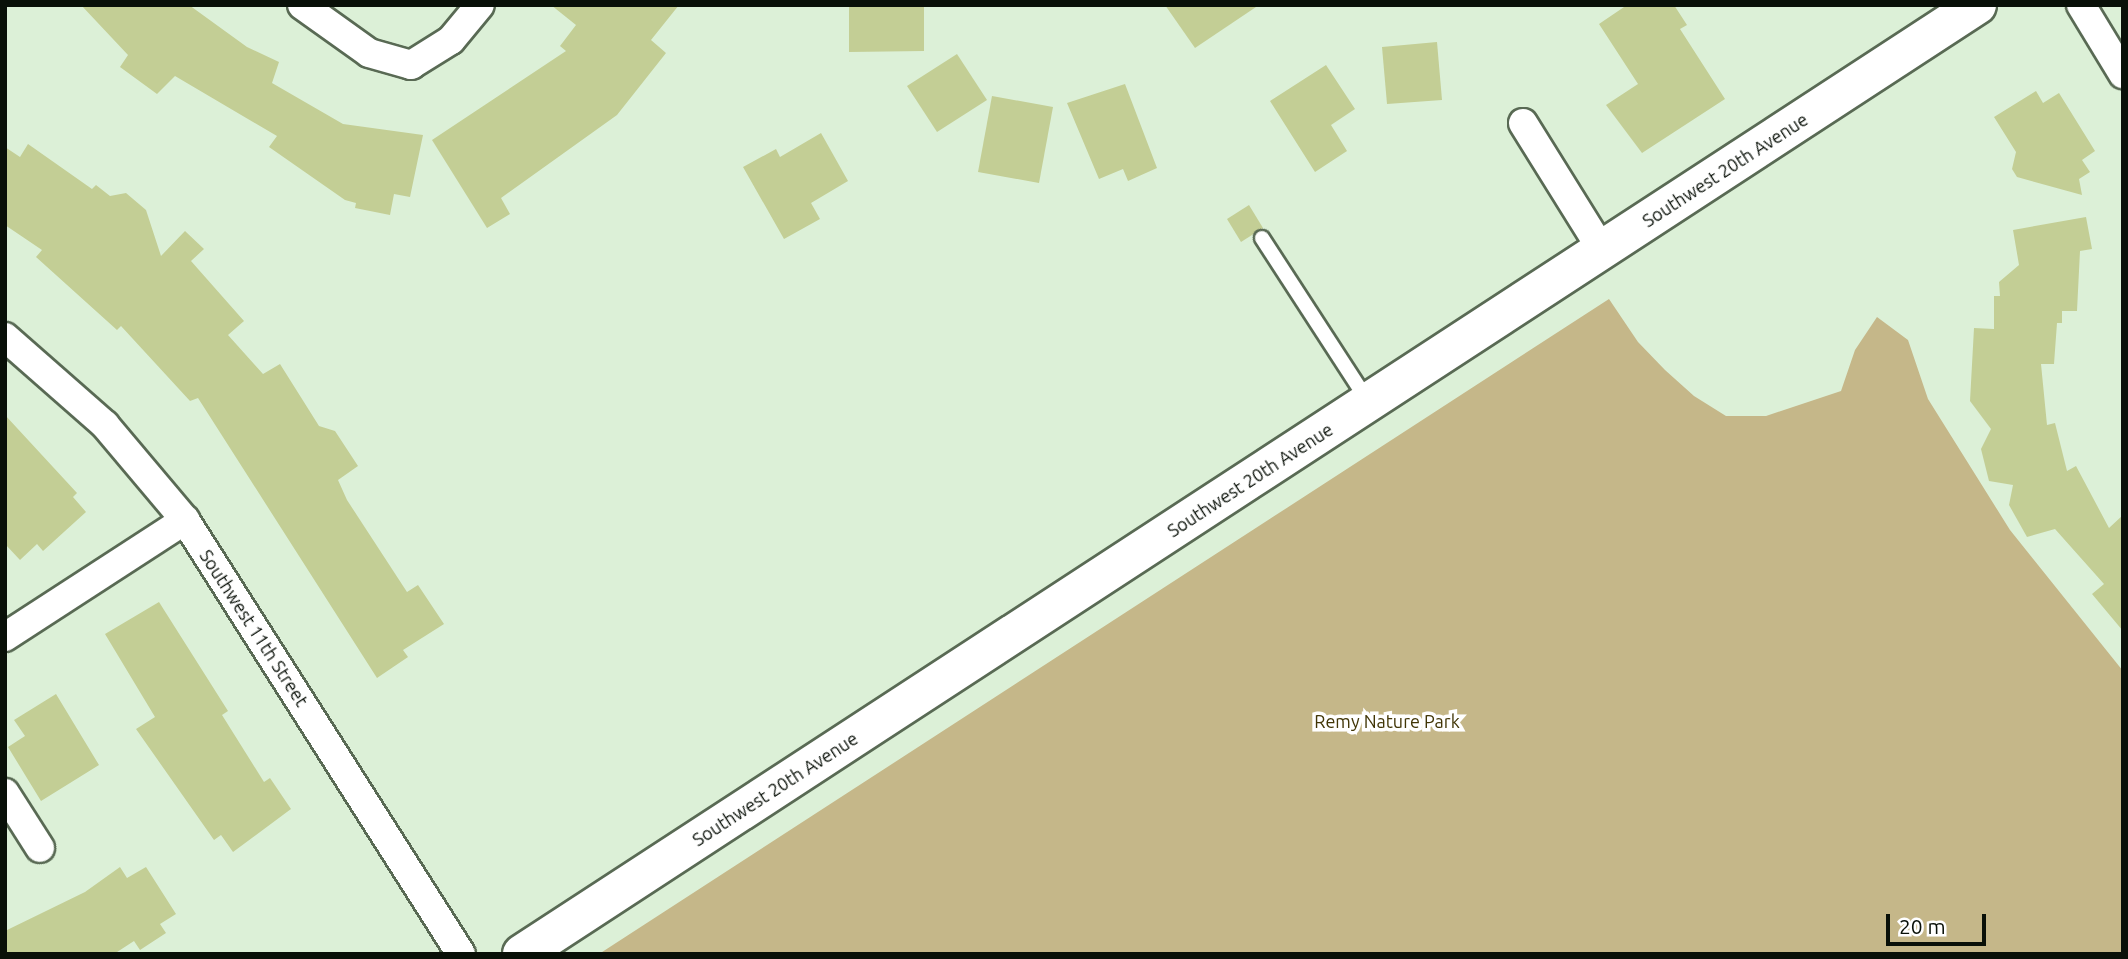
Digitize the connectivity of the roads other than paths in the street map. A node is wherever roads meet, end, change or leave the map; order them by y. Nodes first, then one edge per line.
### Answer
1 (302, 5) edge
2 (480, 5) edge
3 (1977, 5) edge
4 (2081, 5) edge
5 (2123, 74) edge
6 (1523, 122) dead end
7 (1262, 238) dead end
8 (1602, 250) junction
9 (5, 337) edge
10 (1369, 402) junction
11 (185, 520) junction
12 (5, 637) edge
13 (5, 793) edge
14 (40, 848) dead end
15 (461, 954) edge
16 (522, 954) edge

1 - 2 street
3 - 8 street, Southwest 20th Avenue
4 - 5 street
6 - 8 street
7 - 10 lane
8 - 10 street, Southwest 20th Avenue
9 - 11 street, Southwest 11th Street
10 - 16 street, Southwest 20th Avenue
11 - 12 street
11 - 15 street, Southwest 11th Street
13 - 14 street

